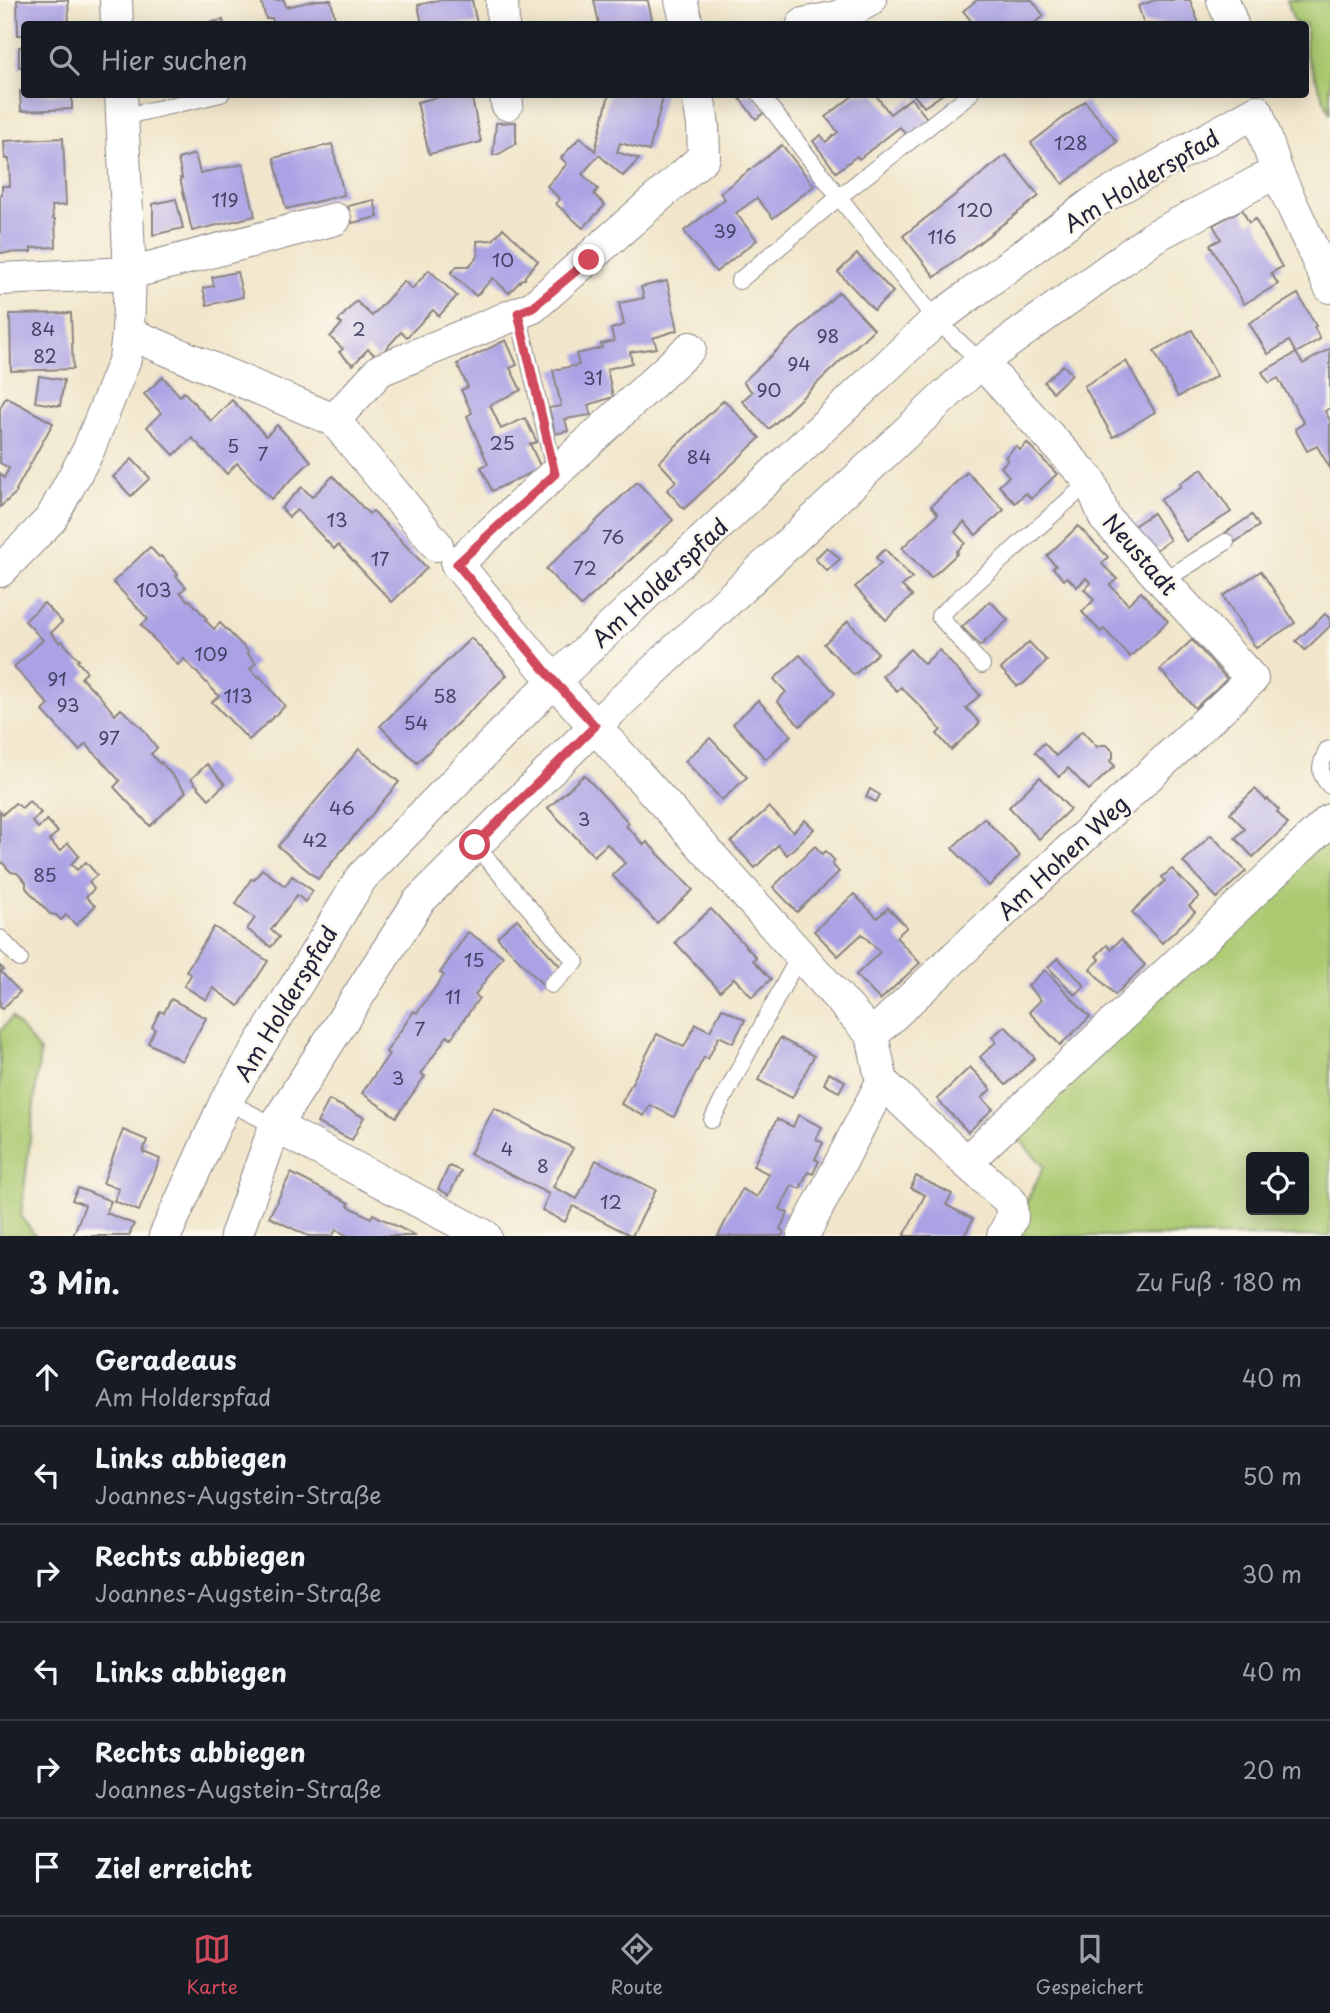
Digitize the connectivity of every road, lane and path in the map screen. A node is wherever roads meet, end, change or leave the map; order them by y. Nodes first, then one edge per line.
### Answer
1 (116, 0) edge
2 (502, 0) edge
3 (681, 0) edge
4 (870, 0) edge
5 (1223, 0) edge
6 (117, 21) edge
7 (503, 21) edge
8 (686, 21) edge
9 (818, 21) edge
10 (1231, 21) edge
11 (188, 98) edge
12 (699, 98) edge
13 (763, 98) edge
14 (965, 98) edge
15 (122, 106) edge
16 (1278, 172) junction
17 (839, 197) junction
18 (335, 219) dead end
19 (130, 272) junction
20 (0, 279) edge
21 (740, 281) dead end
22 (1330, 287) edge
23 (518, 313) junction
24 (936, 320) junction
25 (128, 333) junction
26 (690, 348) dead end
27 (981, 362) junction
28 (334, 420) junction
29 (555, 474) junction
30 (1090, 481) junction
31 (1226, 542) dead end
32 (437, 545) dead end
33 (0, 571) edge
34 (1163, 581) junction
35 (982, 665) dead end
36 (1252, 679) joint
37 (563, 692) junction
38 (595, 726) junction
39 (1330, 749) edge
40 (1330, 786) edge
41 (1330, 820) edge
42 (475, 845) junction
43 (0, 938) edge
44 (799, 956) junction
45 (19, 959) dead end
46 (551, 985) dead end
47 (872, 1035) junction
48 (882, 1082) junction
49 (226, 1101) junction
50 (712, 1120) dead end
51 (275, 1126) junction
52 (966, 1162) junction
53 (165, 1236) edge
54 (236, 1236) edge
55 (485, 1236) edge
56 (803, 1236) edge
57 (1003, 1236) edge

1 - 6 street
2 - 7 street
3 - 8 street
4 - 9 street
5 - 10 street
11 - 15 lane
12 - 23 street
13 - 17 lane
14 - 17 lane
15 - 19 street
16 - 22 street, Am Holderspfad
16 - 24 street, Am Holderspfad
16 - 27 street
17 - 21 lane
17 - 24 lane
18 - 19 street
19 - 20 street
19 - 25 street
23 - 28 street
23 - 29 lane
24 - 27 lane
24 - 37 street, Am Holderspfad
25 - 28 street
25 - 33 street
26 - 29 street
27 - 30 street, Neustadt
27 - 38 street
28 - 32 street
29 - 37 street
30 - 34 street, Neustadt
30 - 35 lane
31 - 34 lane
34 - 36 street, Neustadt
36 - 47 street, Am Hohen Weg
37 - 38 street
37 - 49 street, Am Holderspfad
38 - 42 street
38 - 44 street
39 - 40 lane
41 - 52 street
42 - 46 lane
42 - 51 street
43 - 45 lane
44 - 47 street
44 - 50 lane
47 - 48 street
48 - 52 street
48 - 56 street
49 - 51 lane
49 - 53 street, Am Holderspfad
51 - 54 street
51 - 55 street
52 - 57 street

